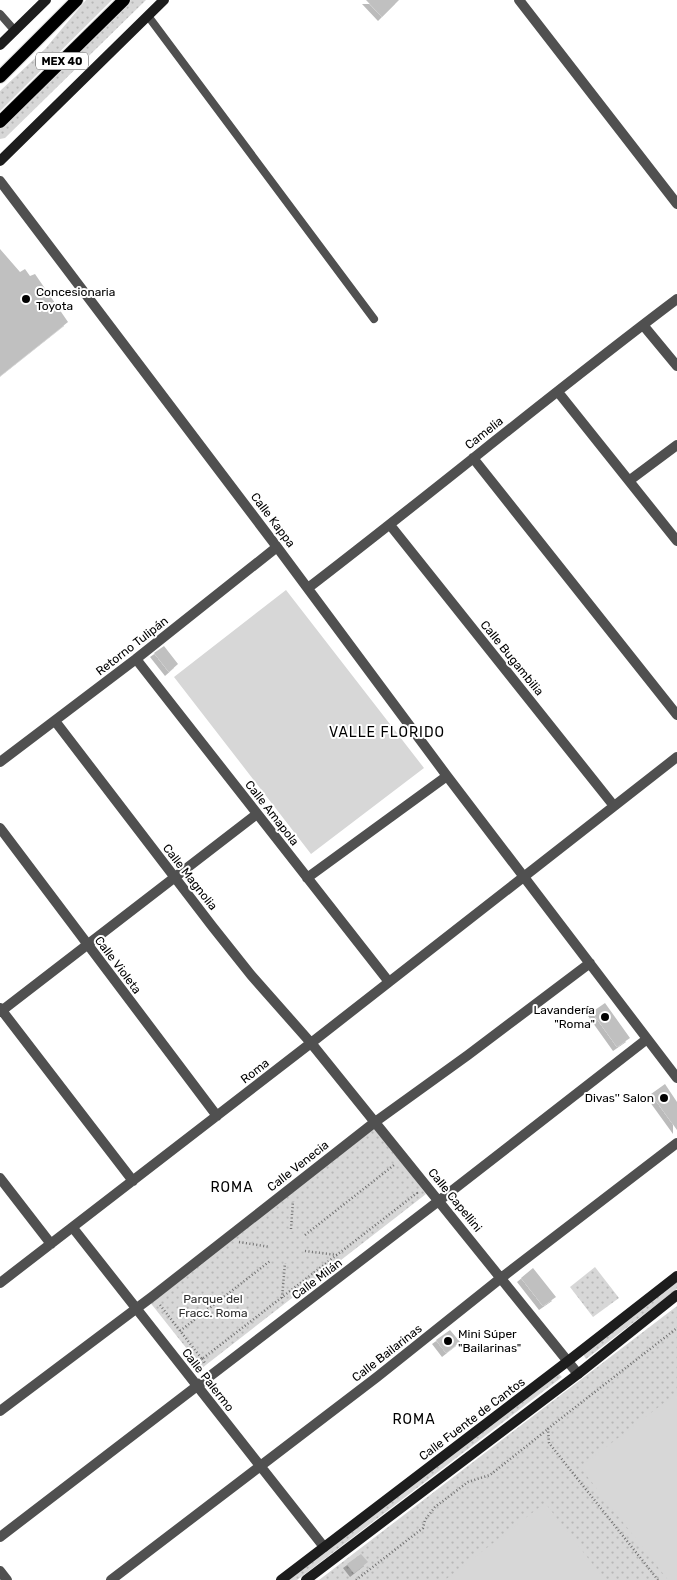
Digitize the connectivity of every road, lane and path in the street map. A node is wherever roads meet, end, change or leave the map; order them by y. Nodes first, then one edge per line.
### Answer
1 (46, 0) edge
2 (77, 0) edge
3 (124, 0) edge
4 (164, 0) edge
5 (519, 0) edge
6 (0, 14) edge
7 (148, 16) junction
8 (14, 31) junction
9 (0, 45) edge
10 (0, 77) edge
11 (0, 122) edge
12 (0, 161) edge
13 (0, 181) edge
14 (677, 204) edge
15 (677, 299) edge
16 (374, 319) dead end
17 (643, 325) junction
18 (677, 366) edge
19 (558, 392) junction
20 (677, 445) edge
21 (473, 458) junction
22 (630, 480) junction
23 (390, 525) junction
24 (677, 541) edge
25 (277, 547) junction
26 (308, 588) junction
27 (136, 659) junction
28 (677, 715) edge
29 (55, 721) junction
30 (677, 757) edge
31 (0, 762) edge
32 (447, 776) junction
33 (614, 806) junction
34 (257, 814) junction
35 (0, 828) edge
36 (174, 877) junction
37 (523, 877) junction
38 (307, 878) junction
39 (87, 944) junction
40 (590, 963) junction
41 (389, 982) junction
42 (1, 1010) edge
43 (647, 1039) junction
44 (311, 1043) junction
45 (677, 1078) edge
46 (217, 1116) junction
47 (375, 1122) junction
48 (677, 1143) edge
49 (389, 1158) dead end
50 (0, 1178) edge
51 (133, 1181) junction
52 (411, 1186) dead end
53 (439, 1201) junction
54 (286, 1204) dead end
55 (72, 1228) junction
56 (291, 1229) dead end
57 (305, 1235) dead end
58 (243, 1237) dead end
59 (51, 1244) junction
60 (270, 1246) dead end
61 (305, 1251) dead end
62 (337, 1255) junction
63 (270, 1261) dead end
64 (286, 1263) dead end
65 (677, 1276) edge
66 (310, 1277) junction
67 (501, 1278) junction
68 (312, 1280) dead end
69 (0, 1283) edge
70 (677, 1295) edge
71 (282, 1298) junction
72 (158, 1302) dead end
73 (136, 1308) junction
74 (677, 1328) edge
75 (180, 1331) junction
76 (202, 1359) junction
77 (568, 1362) junction
78 (206, 1363) dead end
79 (197, 1364) dead end
80 (578, 1374) junction
81 (197, 1386) junction
82 (0, 1411) edge
83 (548, 1429) junction
84 (260, 1466) junction
85 (0, 1537) edge
86 (324, 1547) junction
87 (0, 1571) edge
88 (7, 1580) edge
89 (111, 1580) edge
90 (281, 1580) edge
91 (306, 1580) edge
92 (356, 1580) edge
93 (658, 1580) edge

1 - 8 street
2 - 10 main road, MEX 40
3 - 11 main road, MEX 40
4 - 7 street
5 - 14 street
6 - 8 lane
7 - 12 street
7 - 16 lane
8 - 9 street
13 - 25 street, Calle Kappa
15 - 17 street, Camelia
17 - 18 street
17 - 19 street, Camelia
19 - 21 street, Camelia
19 - 22 street
20 - 22 street
21 - 23 street, Camelia
21 - 28 street
22 - 24 street
23 - 26 street, Camelia
23 - 33 street, Calle Bugambilia
25 - 26 street, Calle Kappa
25 - 27 street, Retorno Tulipán
26 - 32 street, Calle Kappa
27 - 29 street, Retorno Tulipán
27 - 34 street, Calle Amapola
29 - 31 street, Retorno Tulipán
29 - 36 street, Calle Magnolia
30 - 33 street, Roma
32 - 37 street, Calle Kappa
32 - 38 street
33 - 37 street, Roma
34 - 36 street
34 - 38 street, Calle Amapola
35 - 39 street, Calle Violeta
36 - 39 street
36 - 44 street, Calle Magnolia
37 - 40 street, Calle Kappa
37 - 41 street, Roma
38 - 41 street, Calle Amapola
39 - 42 street
39 - 46 street, Calle Violeta
40 - 43 street, Calle Kappa
40 - 47 street, Calle Venecia
41 - 44 street, Roma
42 - 51 street
43 - 45 street, Calle Kappa
43 - 53 street, Calle Milán
44 - 46 street, Roma
44 - 47 street, Calle Capellini
46 - 51 street, Roma
47 - 53 street, Calle Capellini
47 - 73 street, Calle Venecia
48 - 67 street, Calle Bailarinas
49 - 57 path
50 - 59 street
51 - 55 street, Roma
52 - 62 path
53 - 67 street, Calle Capellini
53 - 81 street, Calle Milán
54 - 56 path
55 - 59 street, Roma
55 - 73 street, Calle Palermo
58 - 60 path
59 - 69 street, Roma
61 - 62 path
62 - 66 path
63 - 75 path
64 - 71 path
65 - 77 street, Calle Fuente de Cantos
66 - 68 path
66 - 71 path
67 - 77 street, Calle Capellini
67 - 84 street, Calle Bailarinas
70 - 80 street
71 - 76 path
72 - 75 path
73 - 81 street, Calle Palermo
73 - 82 street, Calle Venecia
74 - 83 path
75 - 76 path
76 - 78 path
76 - 79 path
77 - 80 street, Calle Capellini
77 - 86 street, Calle Fuente de Cantos
80 - 91 street
81 - 84 street, Calle Palermo
81 - 85 street, Calle Milán
83 - 92 path
83 - 93 path
84 - 86 street, Calle Palermo
84 - 89 street, Calle Bailarinas
86 - 90 street, Calle Fuente de Cantos
87 - 88 street

